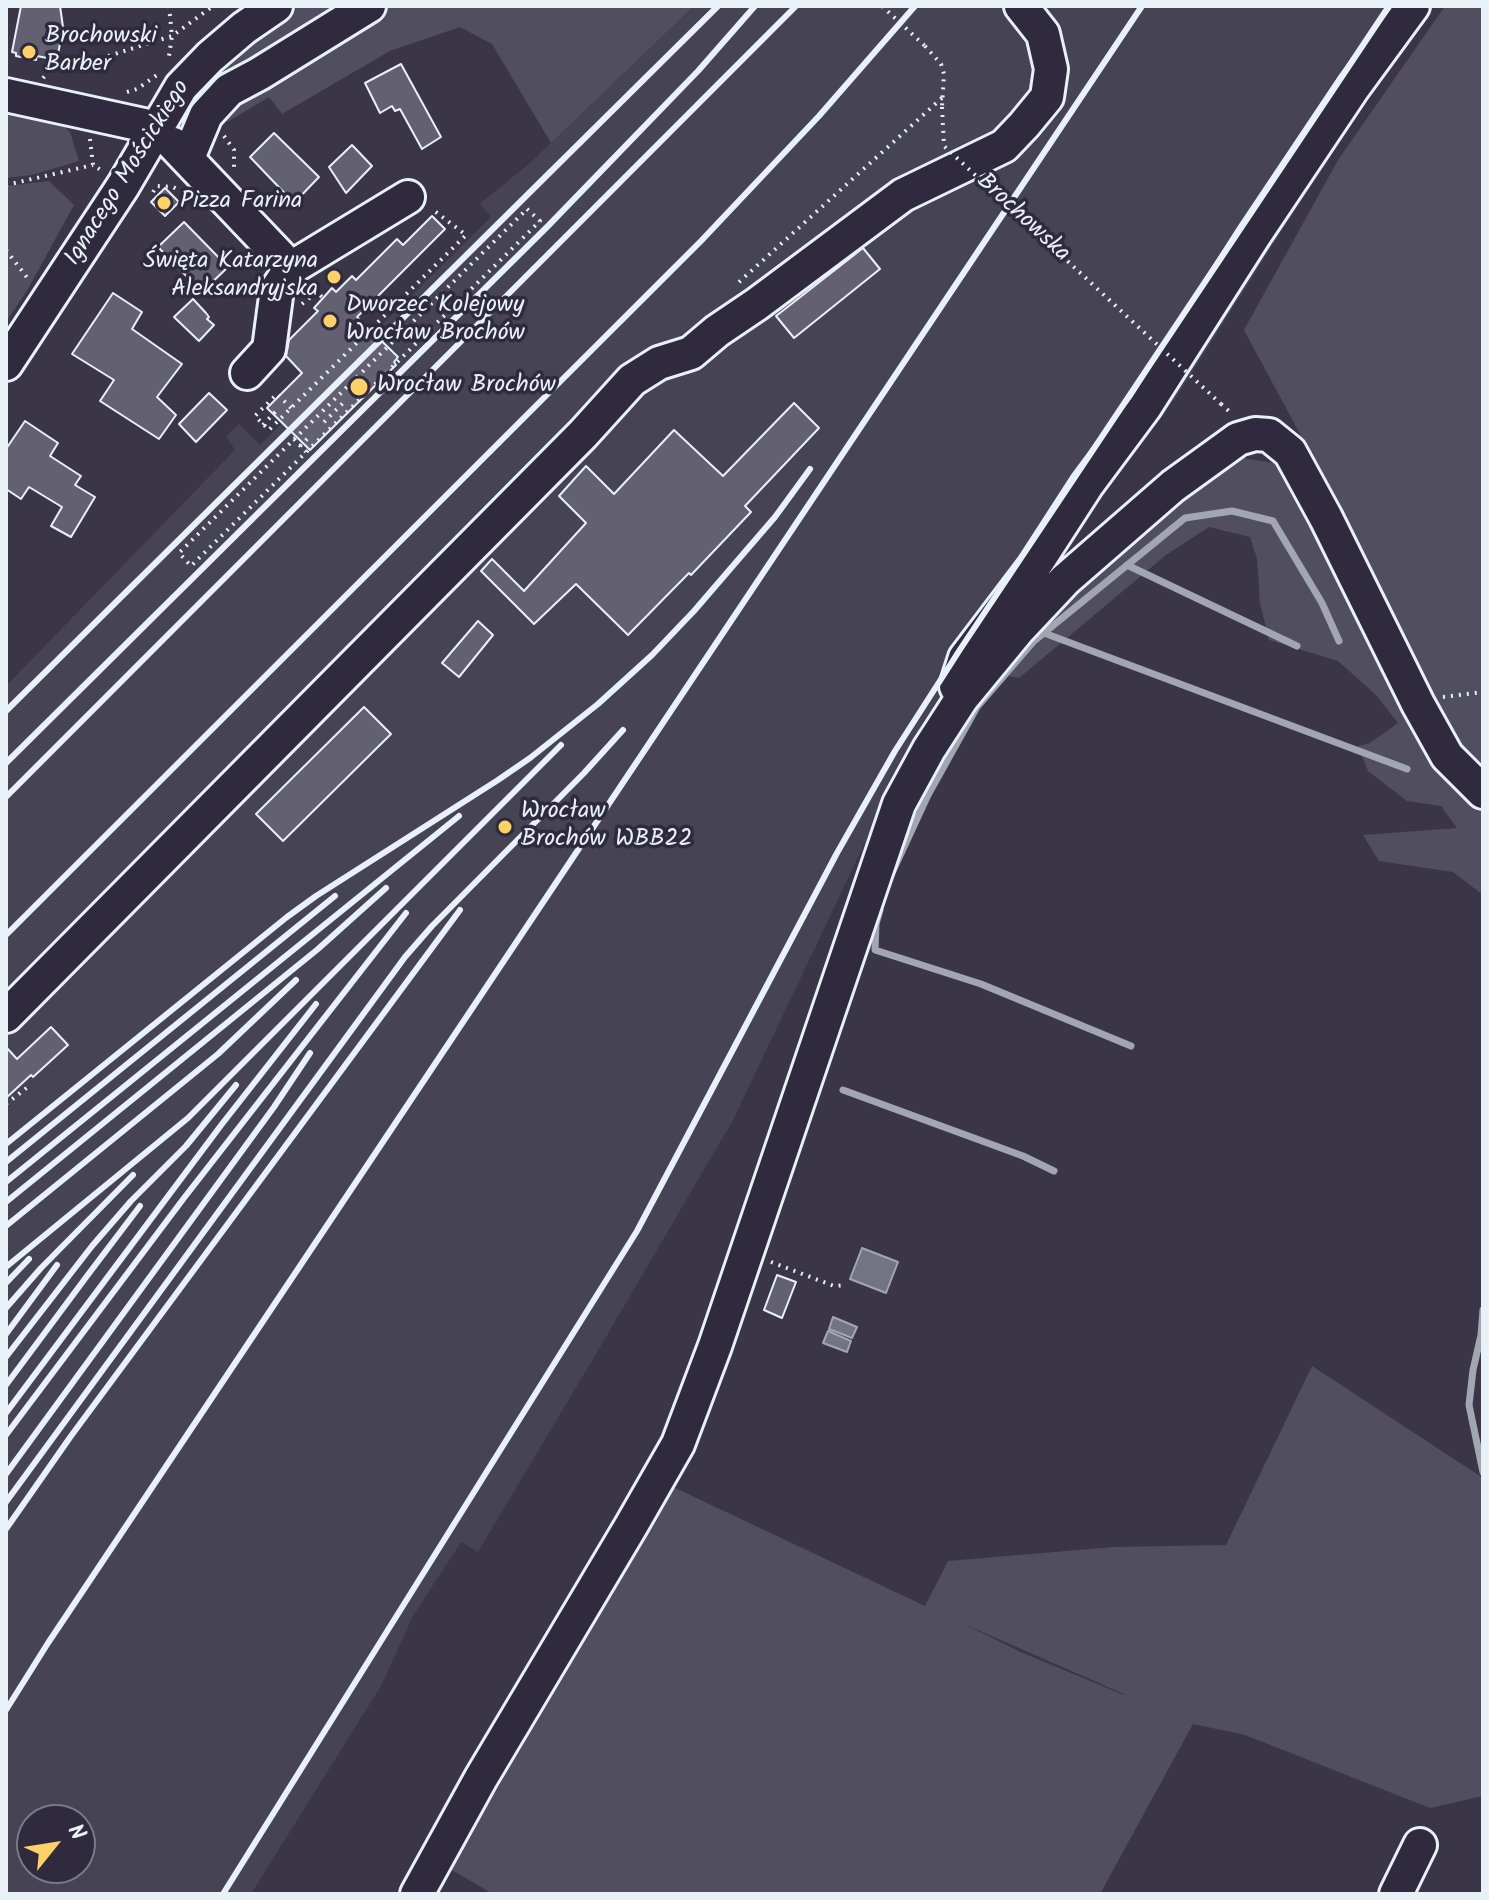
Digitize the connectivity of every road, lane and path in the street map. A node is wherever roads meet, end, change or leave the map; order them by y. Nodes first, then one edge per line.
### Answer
1 (169, 6) edge
2 (213, 6) edge
3 (276, 6) edge
4 (369, 6) edge
5 (882, 6) edge
6 (1021, 6) edge
7 (1413, 6) edge
8 (172, 36) junction
9 (173, 63) dead end
10 (42, 79) dead end
11 (6, 95) edge
12 (943, 97) junction
13 (157, 128) junction
14 (90, 135) dead end
15 (188, 158) junction
16 (93, 165) junction
17 (103, 172) dead end
18 (6, 185) edge
19 (182, 193) dead end
20 (149, 197) dead end
21 (408, 197) joint
22 (6, 250) edge
23 (302, 278) junction
24 (736, 285) dead end
25 (317, 292) junction
26 (312, 297) dead end
27 (323, 298) dead end
28 (48, 301) junction
29 (348, 326) dead end
30 (361, 339) junction
31 (6, 364) edge
32 (247, 373) dead end
33 (340, 394) junction
34 (346, 400) junction
35 (353, 407) junction
36 (279, 408) dead end
37 (291, 408) junction
38 (1238, 419) junction
39 (324, 422) dead end
40 (263, 425) junction
41 (309, 437) dead end
42 (294, 439) junction
43 (300, 446) junction
44 (307, 452) junction
45 (1483, 692) edge
46 (962, 698) junction
47 (1418, 704) junction
48 (1483, 792) edge
49 (6, 1016) edge
50 (29, 1086) dead end
51 (6, 1104) edge
52 (746, 1252) junction
53 (846, 1285) dead end
54 (1420, 1845) dead end
55 (417, 1894) edge
56 (1396, 1894) edge

1 - 8 path
2 - 8 path
3 - 13 street, Ignacego Mościckiego
4 - 15 street
5 - 12 path, Brochowska, bridge
6 - 49 street
7 - 46 street
8 - 9 path
8 - 10 path
11 - 13 street
12 - 24 path
12 - 38 path, Brochowska, bridge
13 - 15 street
13 - 28 street, Ignacego Mościckiego
14 - 16 path
15 - 23 street
16 - 17 path
16 - 18 path
19 - 20 path
21 - 23 street
21 - 30 path
22 - 28 path
23 - 25 path
23 - 32 street
25 - 26 path
25 - 27 path
28 - 31 street, Ignacego Mościckiego
29 - 30 path
30 - 37 path
33 - 34 path
33 - 35 path
33 - 42 path
34 - 35 path
34 - 39 path
35 - 44 path
36 - 40 path
37 - 40 path
37 - 40 path
38 - 46 street
38 - 47 street
41 - 43 path
42 - 43 path
42 - 44 path
43 - 44 path
45 - 47 path
46 - 52 street
47 - 48 street
50 - 51 path
52 - 53 path
52 - 55 street
54 - 56 street

